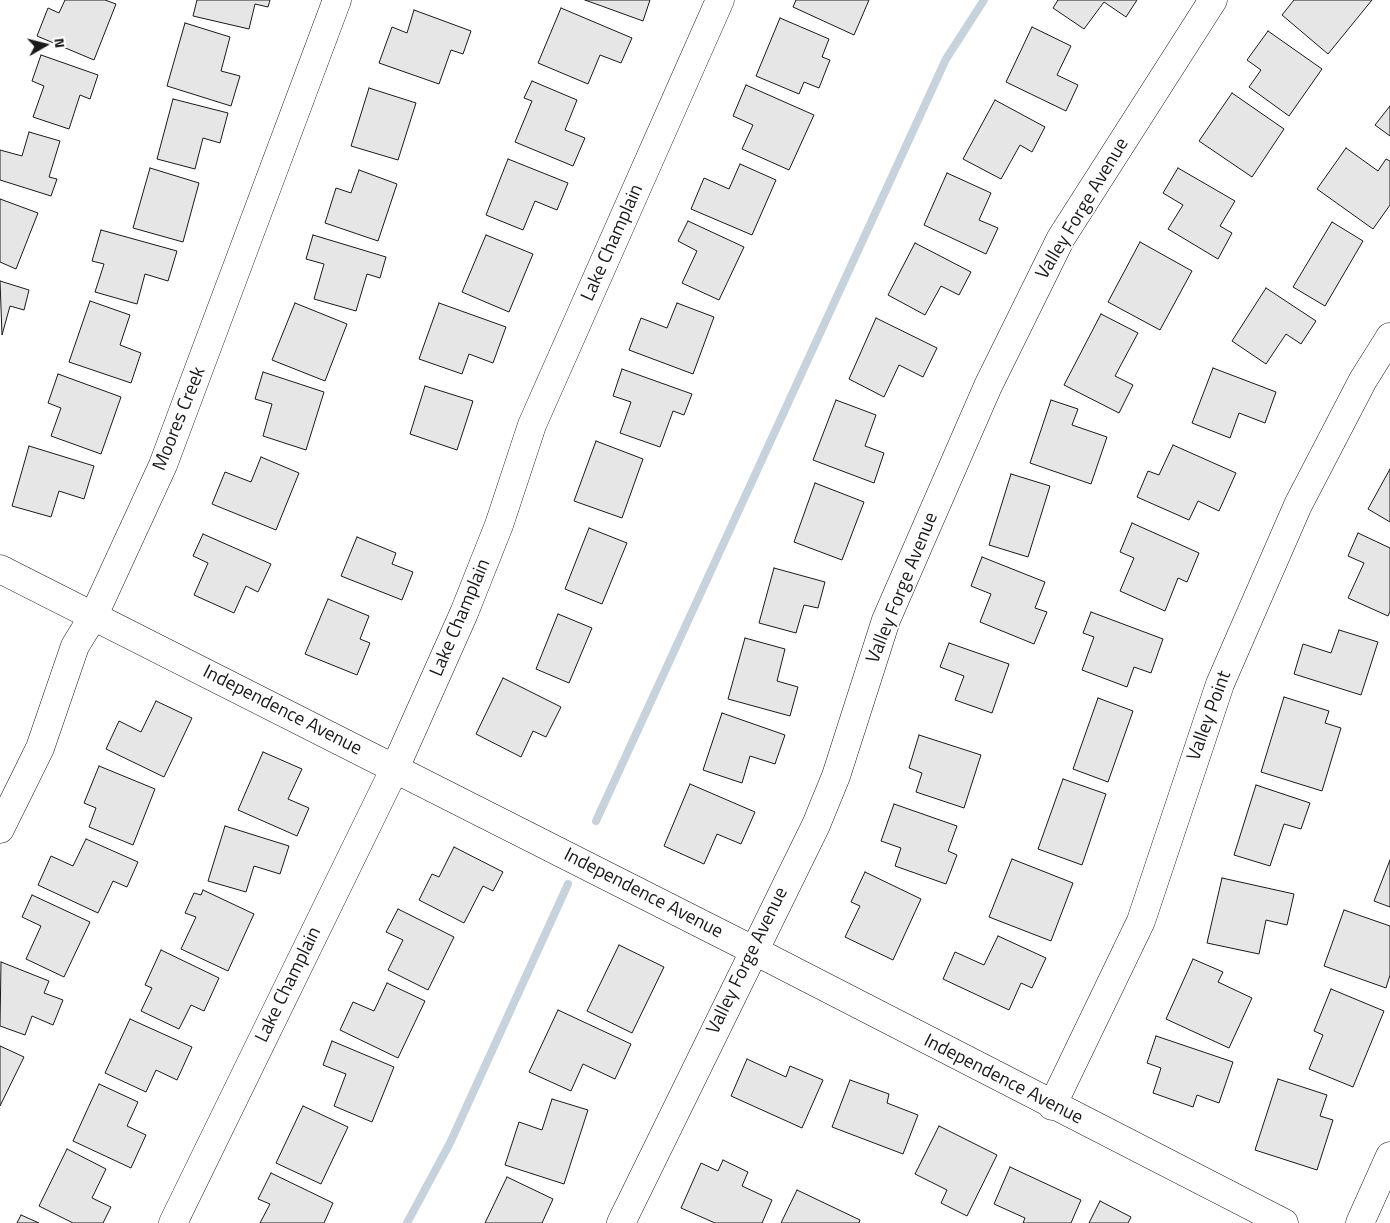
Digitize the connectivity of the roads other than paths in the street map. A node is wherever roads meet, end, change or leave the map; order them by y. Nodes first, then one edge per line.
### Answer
1 (337, 0) edge
2 (720, 0) edge
3 (1213, 0) edge
4 (1390, 337) edge
5 (0, 569) edge
6 (94, 615) junction
7 (395, 768) junction
8 (0, 829) edge
9 (753, 950) junction
10 (1052, 1106) junction
11 (1390, 1156) edge
12 (173, 1223) edge
13 (621, 1223) edge
14 (1284, 1223) edge
15 (1360, 1223) edge

1 - 6 street, Moores Creek
2 - 7 street, Lake Champlain
3 - 9 street, Valley Forge Avenue
4 - 10 street, Valley Point
5 - 6 street, Independence Avenue
6 - 7 street, Independence Avenue
6 - 8 street, Moores Creek
7 - 9 street, Independence Avenue
7 - 12 street, Lake Champlain
9 - 10 street, Independence Avenue
9 - 13 street, Valley Forge Avenue
10 - 14 street, Independence Avenue
11 - 15 street

